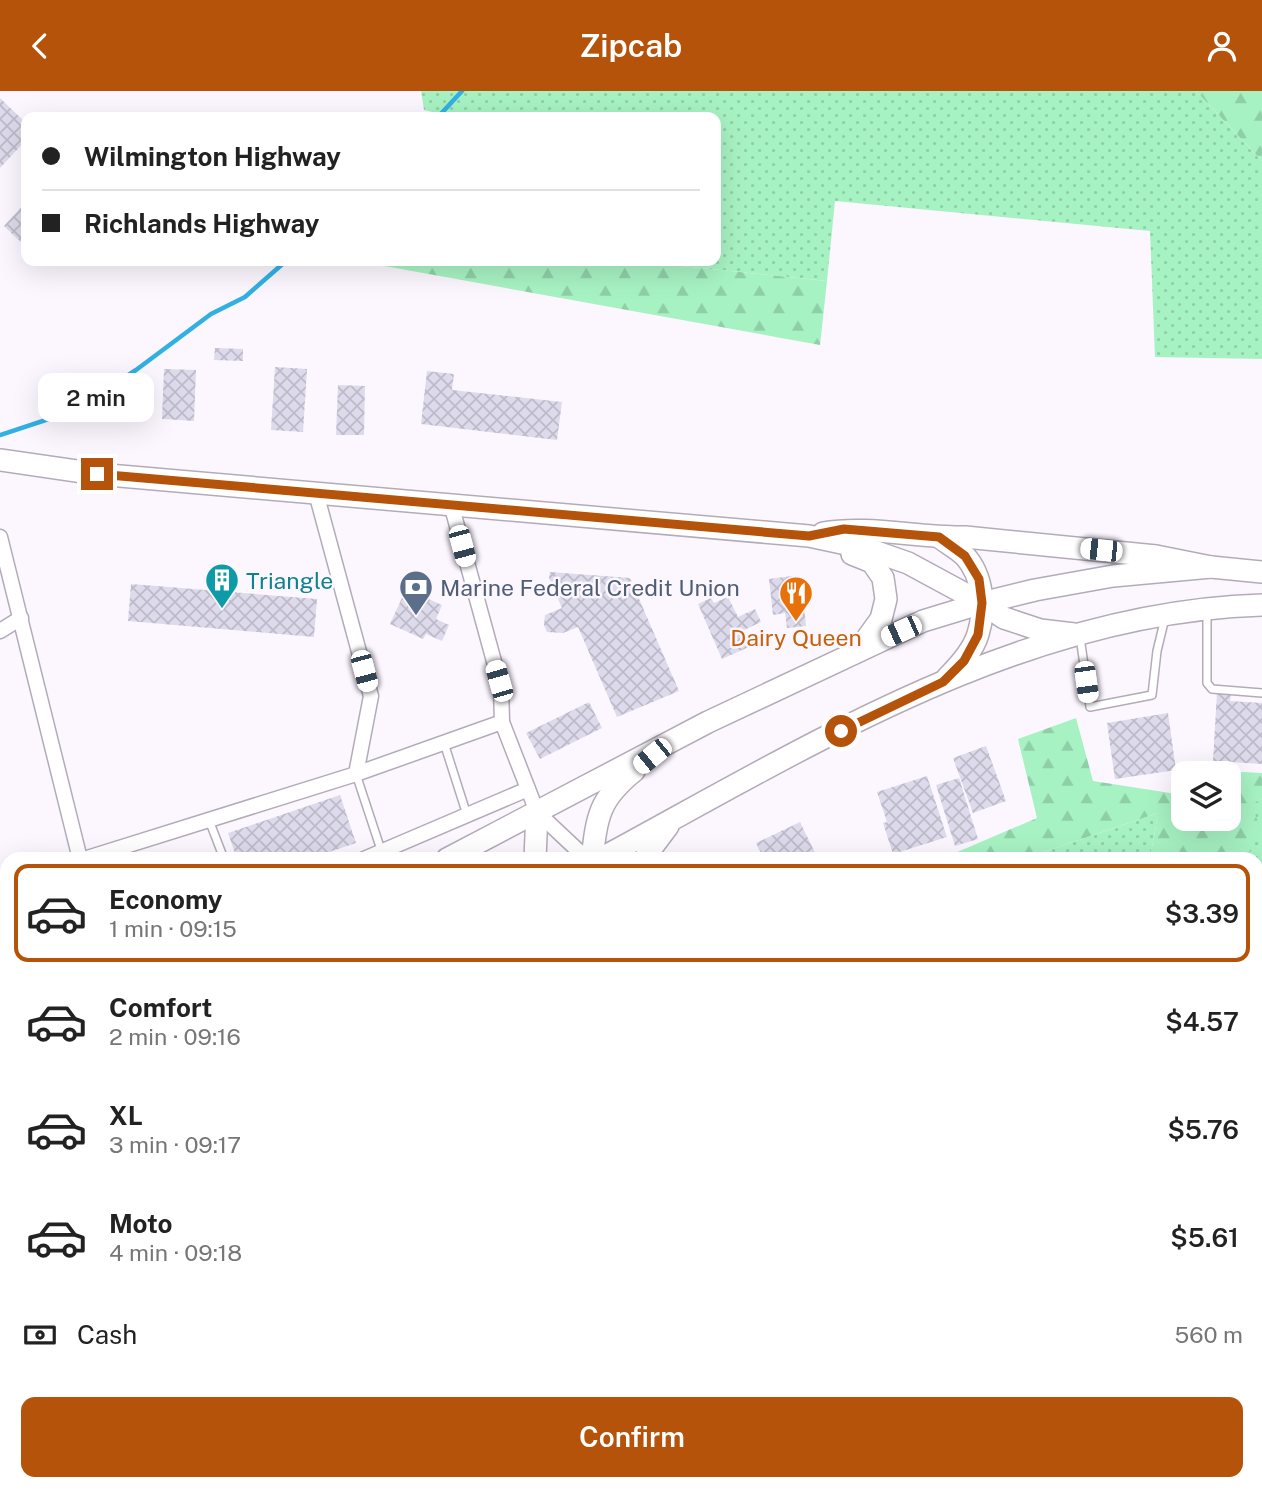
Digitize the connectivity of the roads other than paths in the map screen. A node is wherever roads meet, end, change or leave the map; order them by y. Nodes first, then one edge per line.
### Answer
1 (0, 460) edge
2 (316, 493) junction
3 (450, 504) junction
4 (809, 536) junction
5 (0, 537) edge
6 (939, 537) junction
7 (1211, 567) junction
8 (1262, 572) edge
9 (982, 603) junction
10 (1262, 605) edge
11 (1207, 609) junction
12 (1166, 615) junction
13 (22, 618) junction
14 (0, 631) edge
15 (1077, 633) junction
16 (859, 649) junction
17 (943, 682) junction
18 (1262, 693) edge
19 (502, 722) junction
20 (671, 741) junction
21 (443, 743) junction
22 (356, 774) junction
23 (528, 789) junction
24 (537, 812) junction
25 (467, 815) junction
26 (209, 820) junction
27 (673, 820) junction
28 (80, 852) edge
29 (105, 852) edge
30 (220, 852) edge
31 (382, 852) edge
32 (389, 852) edge
33 (460, 852) edge
34 (535, 852) edge
35 (581, 852) edge
36 (591, 852) edge
37 (613, 852) edge
38 (649, 852) edge

1 - 2 main road
2 - 3 main road
2 - 22 street
3 - 4 main road
3 - 19 street
4 - 6 main road
4 - 9 main road
4 - 16 main road
5 - 13 street
6 - 7 main road
6 - 9 main road
7 - 8 main road
7 - 9 main road
9 - 15 main road
9 - 16 main road
9 - 17 main road
10 - 11 main road
11 - 12 main road
11 - 18 lane
12 - 15 main road
12 - 15 lane
13 - 14 street
13 - 28 street
15 - 17 main road
16 - 20 main road
17 - 27 main road
19 - 21 street
19 - 23 street
20 - 24 main road
20 - 36 main road
21 - 22 street
21 - 25 lane
22 - 26 street
22 - 31 lane
23 - 24 street
23 - 25 street
24 - 33 main road
24 - 34 main road
24 - 35 street
25 - 32 street
26 - 29 street
26 - 30 lane
27 - 37 main road
27 - 38 main road

